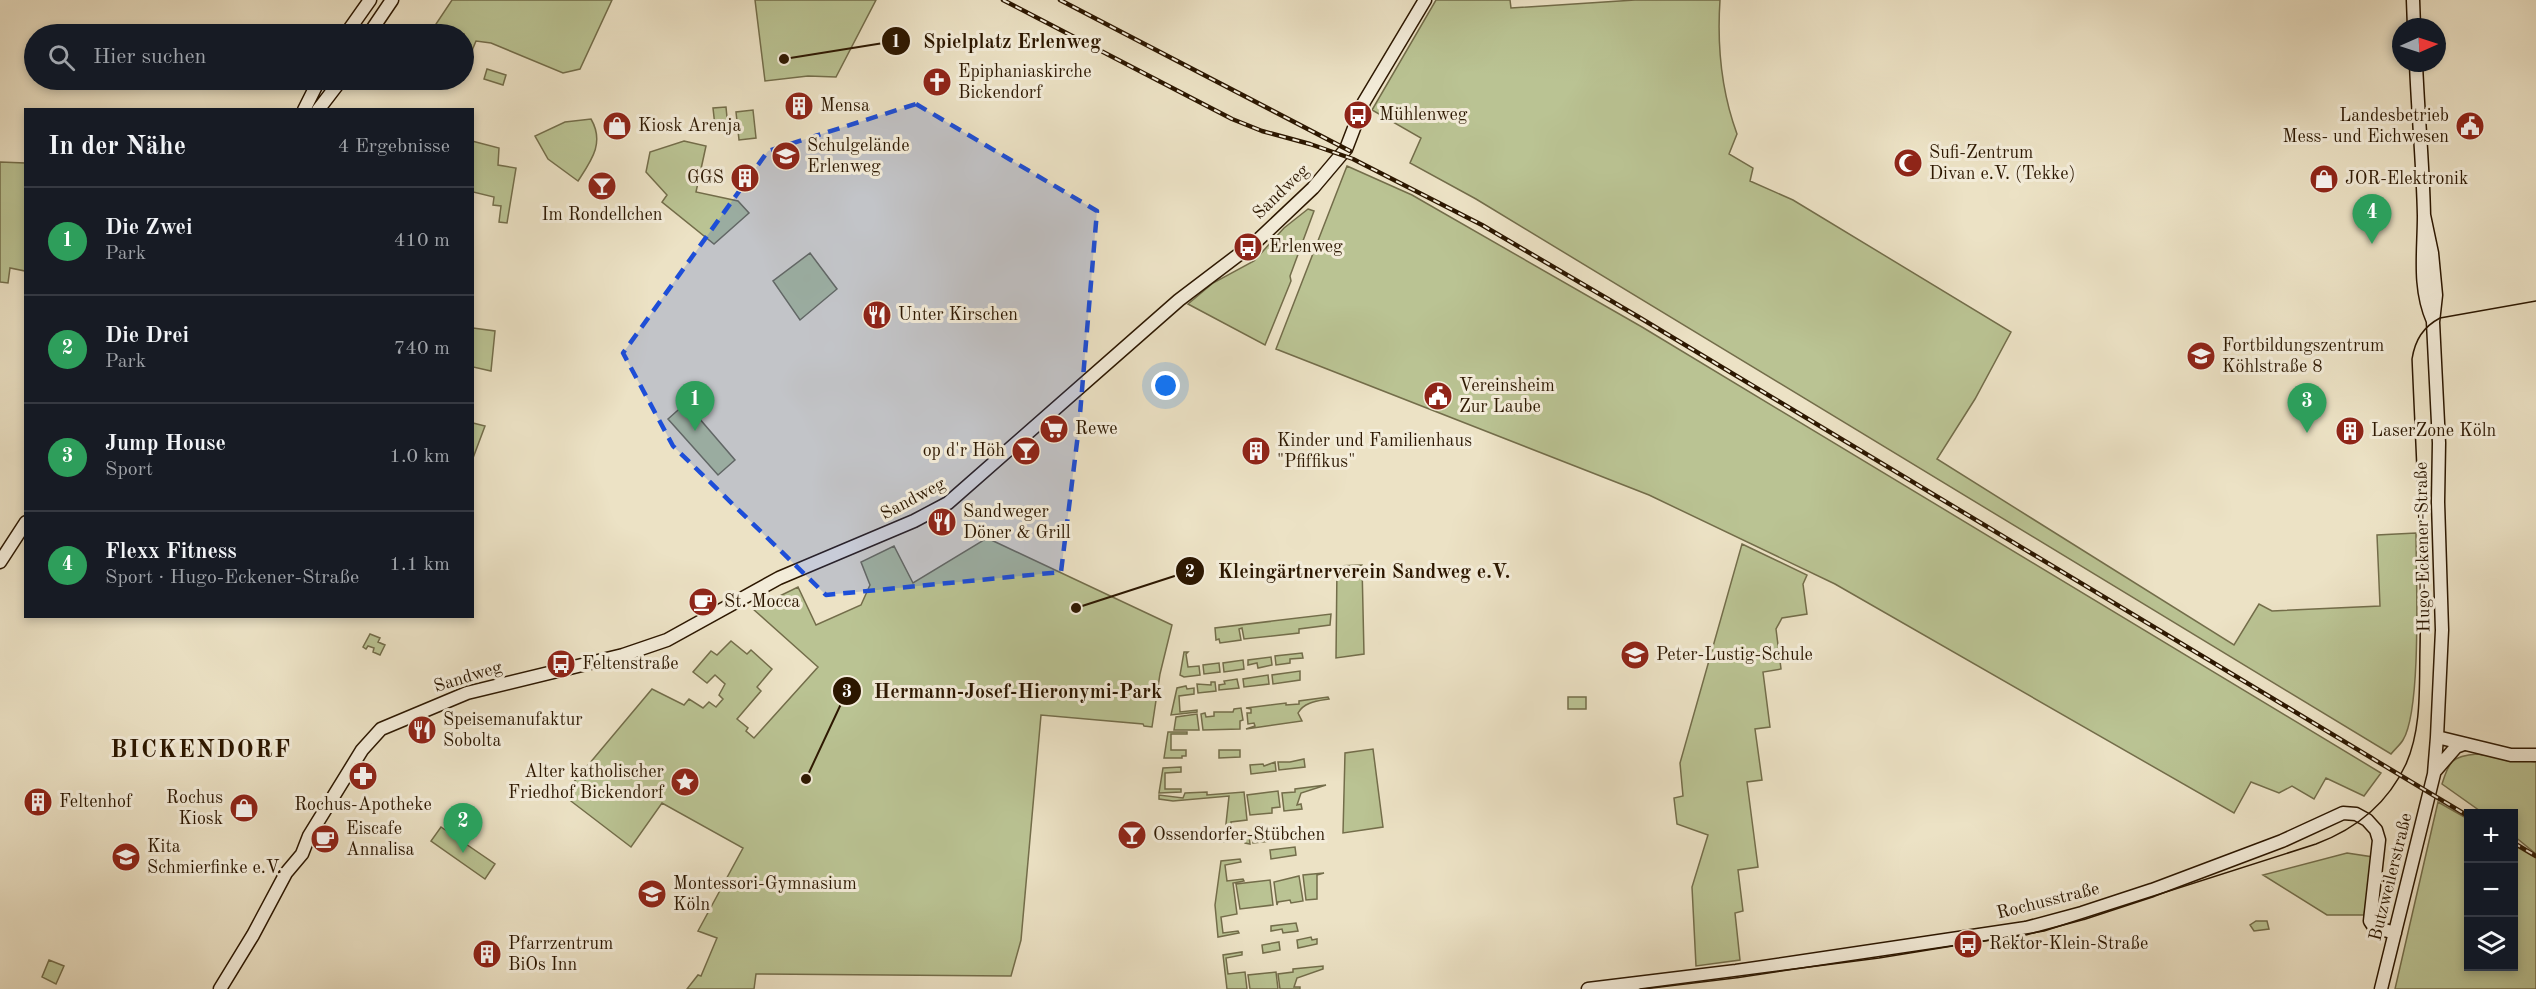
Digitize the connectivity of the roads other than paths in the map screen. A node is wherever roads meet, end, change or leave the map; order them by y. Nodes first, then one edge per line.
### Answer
1 (370, 0) edge
2 (392, 0) edge
3 (1425, 0) edge
4 (2413, 0) edge
5 (2414, 18) edge
6 (353, 24) edge
7 (376, 24) edge
8 (2416, 72) edge
9 (314, 90) edge
10 (333, 90) edge
11 (305, 108) edge
12 (320, 108) edge
13 (24, 525) edge
14 (0, 562) edge
15 (2437, 737) junction
16 (2464, 744) junction
17 (2536, 755) edge
18 (2434, 774) junction
19 (2395, 933) junction
20 (220, 989) edge
21 (1588, 989) edge
22 (2381, 989) edge

1 - 6 street
2 - 7 street
3 - 20 street, Sandweg
4 - 5 street
8 - 15 street, Hugo-Eckener-Straße
9 - 11 street
10 - 12 street
13 - 14 street
15 - 16 street
15 - 18 street, Butzweilerstraße
16 - 17 street
16 - 18 street, Butzweilerstraße
18 - 19 street, Butzweilerstraße
19 - 21 street, Rochusstraße
19 - 22 street, Butzweilerstraße

